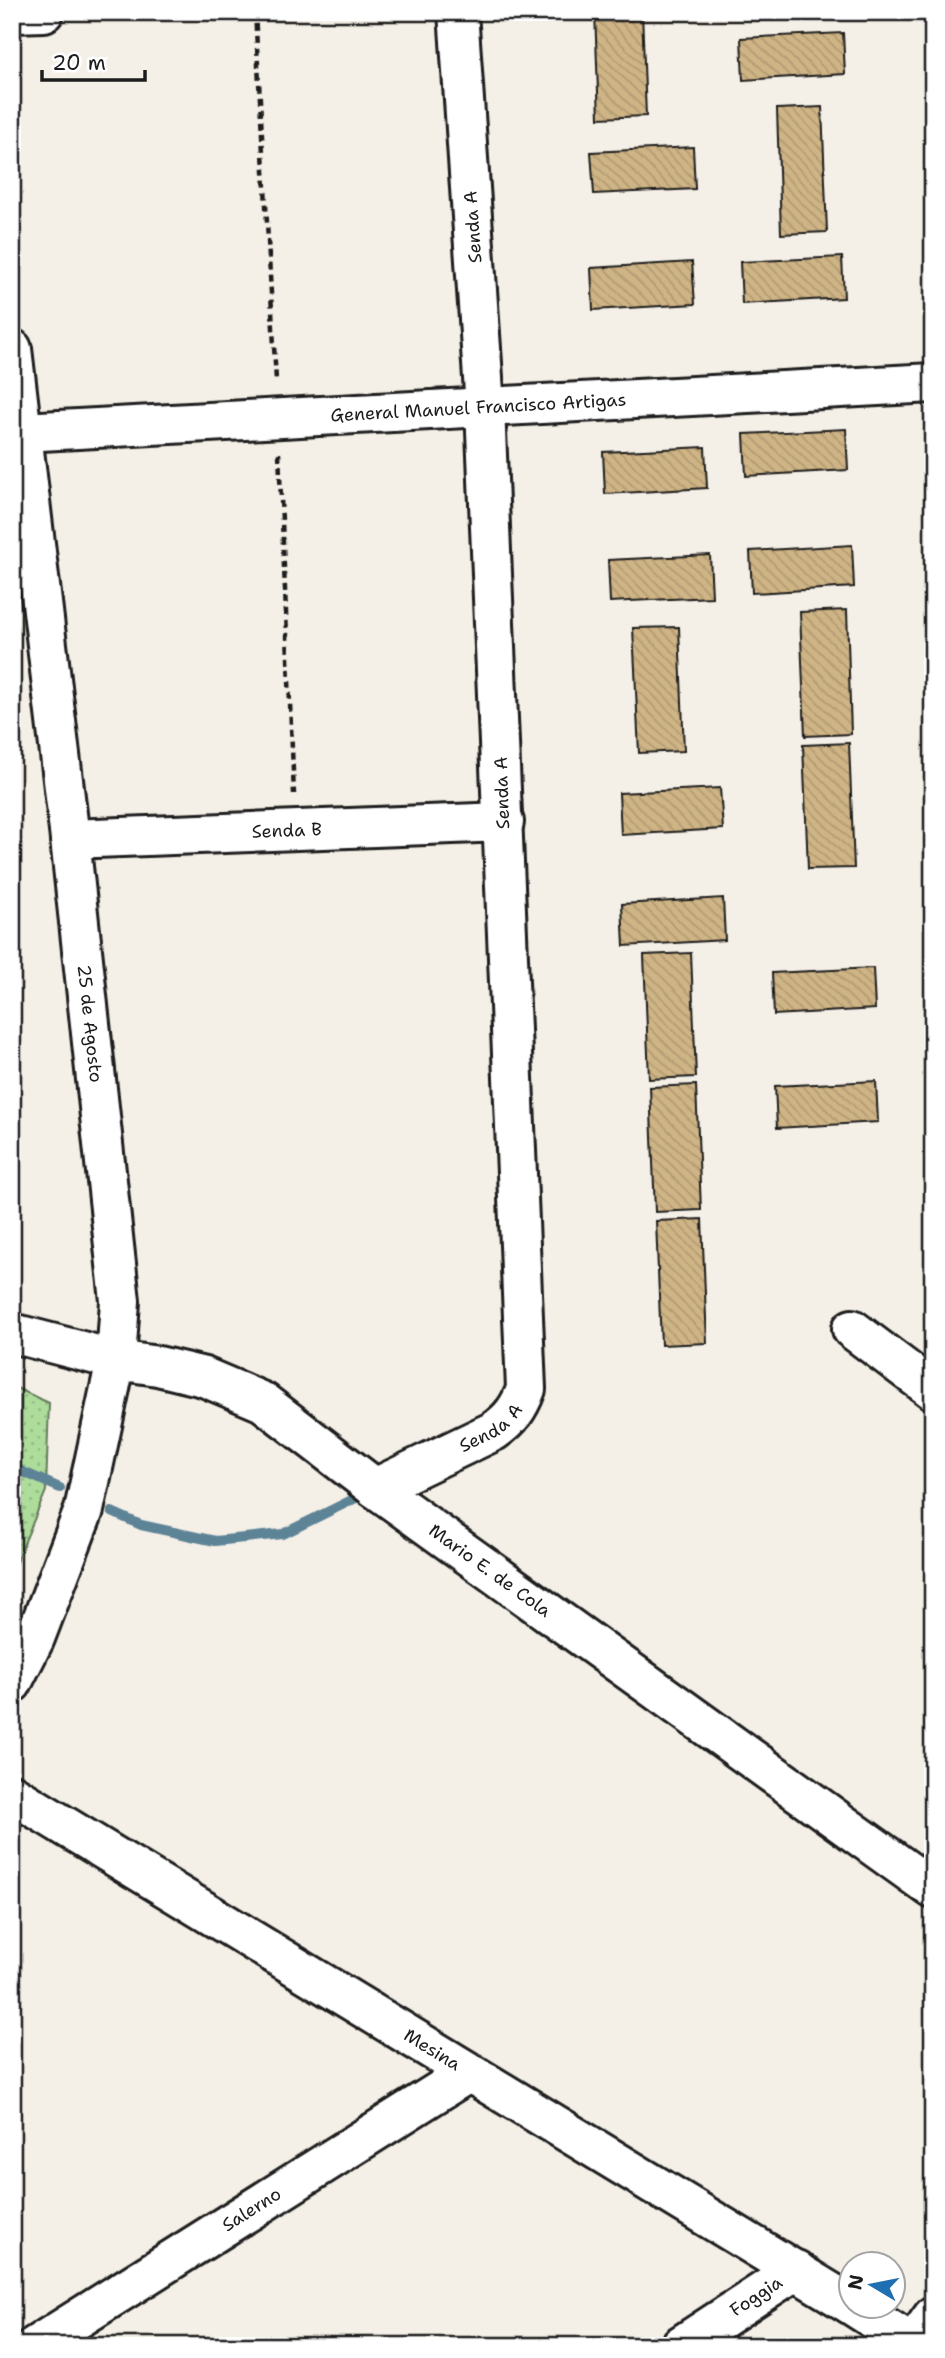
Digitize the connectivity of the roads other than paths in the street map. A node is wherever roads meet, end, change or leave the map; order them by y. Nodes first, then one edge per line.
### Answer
1 (44, 12) edge
2 (458, 12) edge
3 (12, 13) edge
4 (12, 349) edge
5 (933, 383) edge
6 (485, 407) junction
7 (22, 432) junction
8 (504, 822) junction
9 (70, 839) junction
10 (852, 1329) dead end
11 (12, 1333) edge
12 (116, 1360) junction
13 (933, 1390) edge
14 (375, 1488) junction
15 (12, 1684) edge
16 (14, 1799) edge
17 (933, 1889) edge
18 (468, 2073) junction
19 (796, 2270) junction
20 (836, 2295) edge
21 (886, 2320) edge
22 (920, 2335) edge
23 (35, 2346) edge
24 (680, 2346) edge

1 - 3 street
2 - 6 street, Senda A
4 - 7 street, 25 de Agosto
5 - 6 street, General Manuel Francisco Artigas
6 - 7 street, General Manuel Francisco Artigas
6 - 8 street, Senda A
7 - 9 street, 25 de Agosto
8 - 9 street, Senda B
8 - 14 street, Senda A
9 - 12 street, 25 de Agosto
10 - 13 street
11 - 12 street, Mario E. de Cola
12 - 14 street, Mario E. de Cola
12 - 15 street, 25 de Agosto
14 - 17 street, Mario E. de Cola
16 - 18 street, Mesina
18 - 19 street, Mesina
18 - 23 street, Salerno
19 - 20 street, Mesina
19 - 24 street, Foggia
21 - 22 street, Mesina

